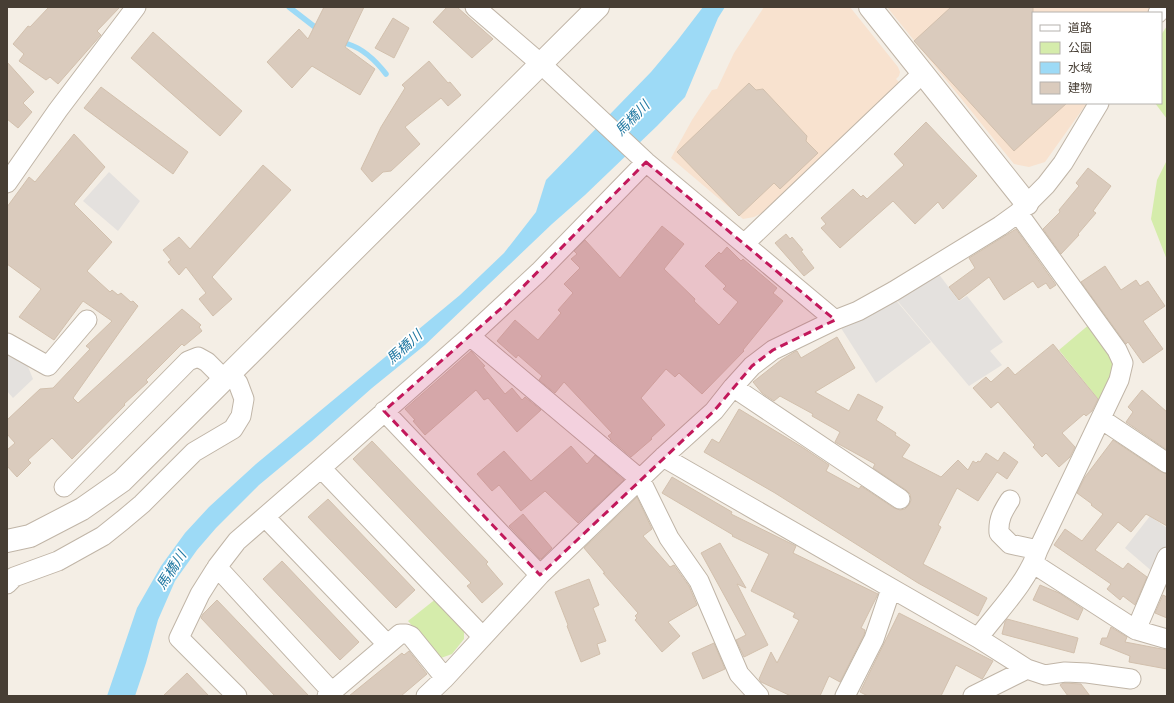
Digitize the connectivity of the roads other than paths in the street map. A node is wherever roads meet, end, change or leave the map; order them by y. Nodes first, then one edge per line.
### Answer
1 (136, 7) edge
2 (475, 7) edge
3 (598, 7) edge
4 (870, 7) edge
5 (541, 64) junction
6 (922, 73) junction
7 (1098, 104) edge
8 (645, 160) junction
9 (7, 183) edge
10 (1022, 209) junction
11 (744, 244) junction
12 (87, 320) dead end
13 (835, 320) junction
14 (470, 336) junction
15 (7, 343) edge
16 (227, 376) junction
17 (733, 387) junction
18 (384, 411) junction
19 (1101, 418) junction
20 (663, 457) junction
21 (1167, 463) edge
22 (321, 468) junction
23 (640, 478) junction
24 (64, 487) dead end
25 (900, 499) dead end
26 (1010, 500) dead end
27 (265, 517) junction
28 (7, 541) edge
29 (1036, 557) junction
30 (1167, 557) edge
31 (217, 567) junction
32 (540, 574) junction
33 (7, 584) edge
34 (891, 589) junction
35 (1136, 630) junction
36 (483, 637) junction
37 (978, 638) junction
38 (1167, 639) edge
39 (387, 644) junction
40 (1027, 669) junction
41 (445, 678) junction
42 (1131, 679) dead end
43 (329, 694) edge
44 (237, 696) edge
45 (426, 696) edge
46 (759, 696) edge
47 (845, 696) edge
48 (974, 696) edge

1 - 9 street
2 - 5 street
3 - 5 street
4 - 6 street
5 - 8 street
5 - 16 street
6 - 10 street
6 - 11 street
7 - 10 street
8 - 11 street
8 - 14 street
10 - 13 street
10 - 19 street
11 - 13 street
12 - 15 street
13 - 17 street
14 - 18 street
14 - 23 street
16 - 24 street
16 - 28 street
16 - 33 street
17 - 20 street
17 - 25 street
18 - 22 street
18 - 32 street
19 - 21 street
19 - 29 street
20 - 23 street
20 - 34 street
22 - 27 street
22 - 36 street
23 - 32 street
23 - 46 street
26 - 29 street
27 - 31 street
27 - 39 street
29 - 35 street
29 - 37 street
30 - 35 street
31 - 43 street
31 - 44 street
32 - 36 street
34 - 37 street
34 - 47 street
35 - 38 street
36 - 41 street
37 - 40 street
39 - 41 street
39 - 43 street
40 - 42 street
40 - 48 street
41 - 45 street

